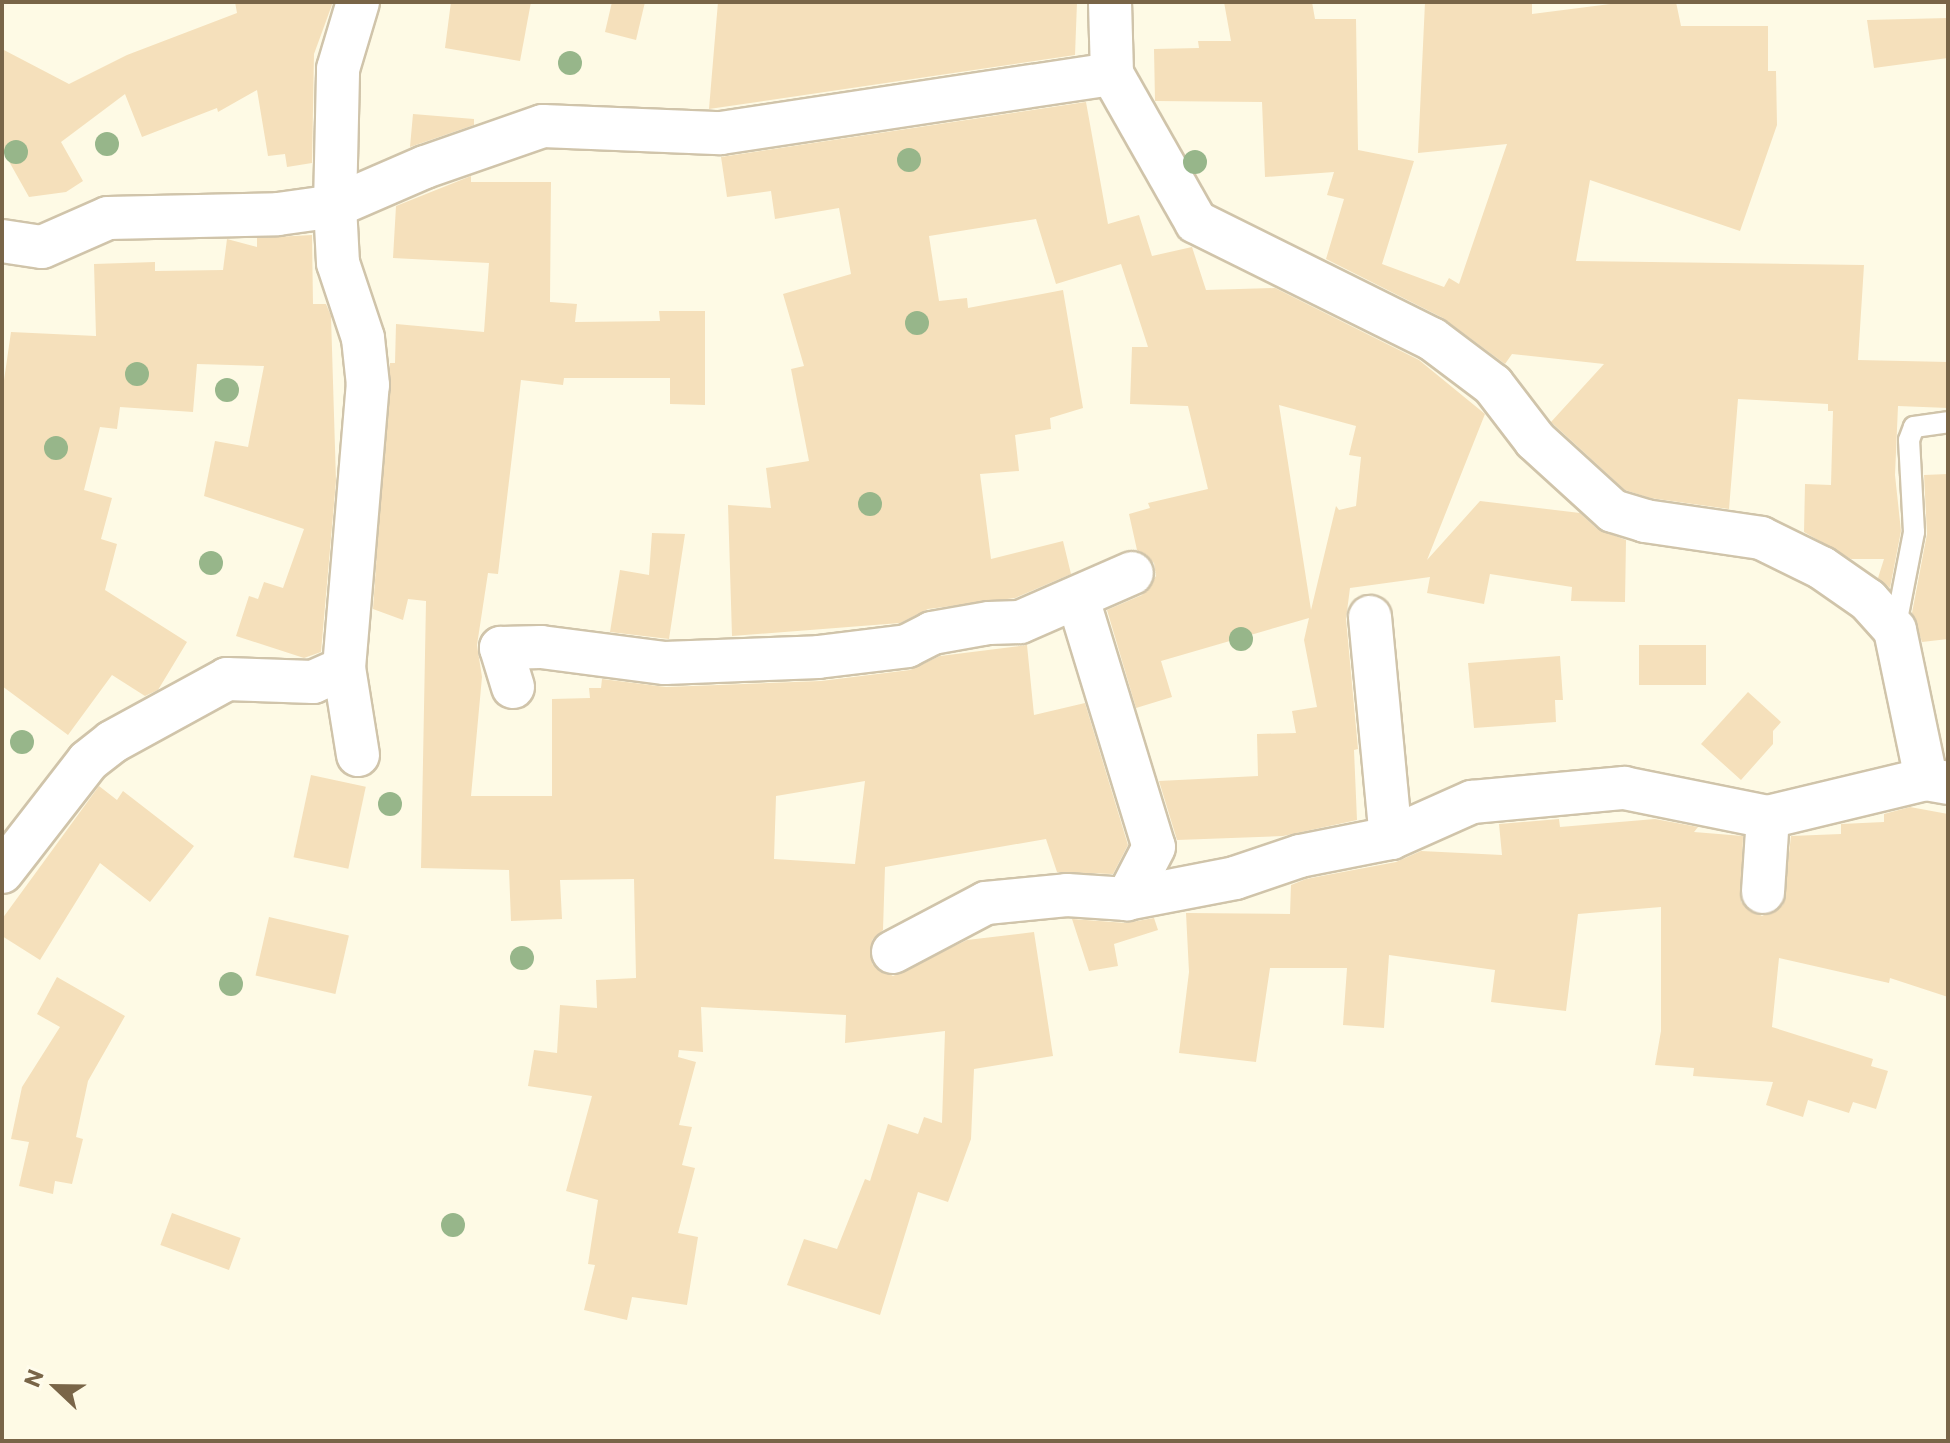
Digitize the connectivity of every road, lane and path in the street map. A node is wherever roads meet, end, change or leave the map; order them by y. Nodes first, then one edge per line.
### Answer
1 (358, 2) edge
2 (1110, 2) edge
3 (1112, 74) junction
4 (335, 206) junction
5 (2, 241) edge
6 (1948, 422) edge
7 (1132, 573) dead end
8 (1078, 599) junction
9 (1370, 617) dead end
10 (1895, 630) junction
11 (344, 668) junction
12 (513, 687) dead end
13 (358, 755) dead end
14 (1937, 781) edge
15 (1768, 817) junction
16 (1391, 838) junction
17 (2, 872) edge
18 (1763, 892) dead end
19 (1127, 899) junction
20 (893, 952) dead end

1 - 4 street
2 - 3 street
3 - 4 street
3 - 10 street
4 - 5 street
4 - 11 street
6 - 10 lane
7 - 8 street
8 - 12 street
8 - 19 street
9 - 16 street
10 - 14 street
11 - 13 street
11 - 17 street
14 - 15 street
15 - 16 street
15 - 18 street
16 - 19 street
19 - 20 street

